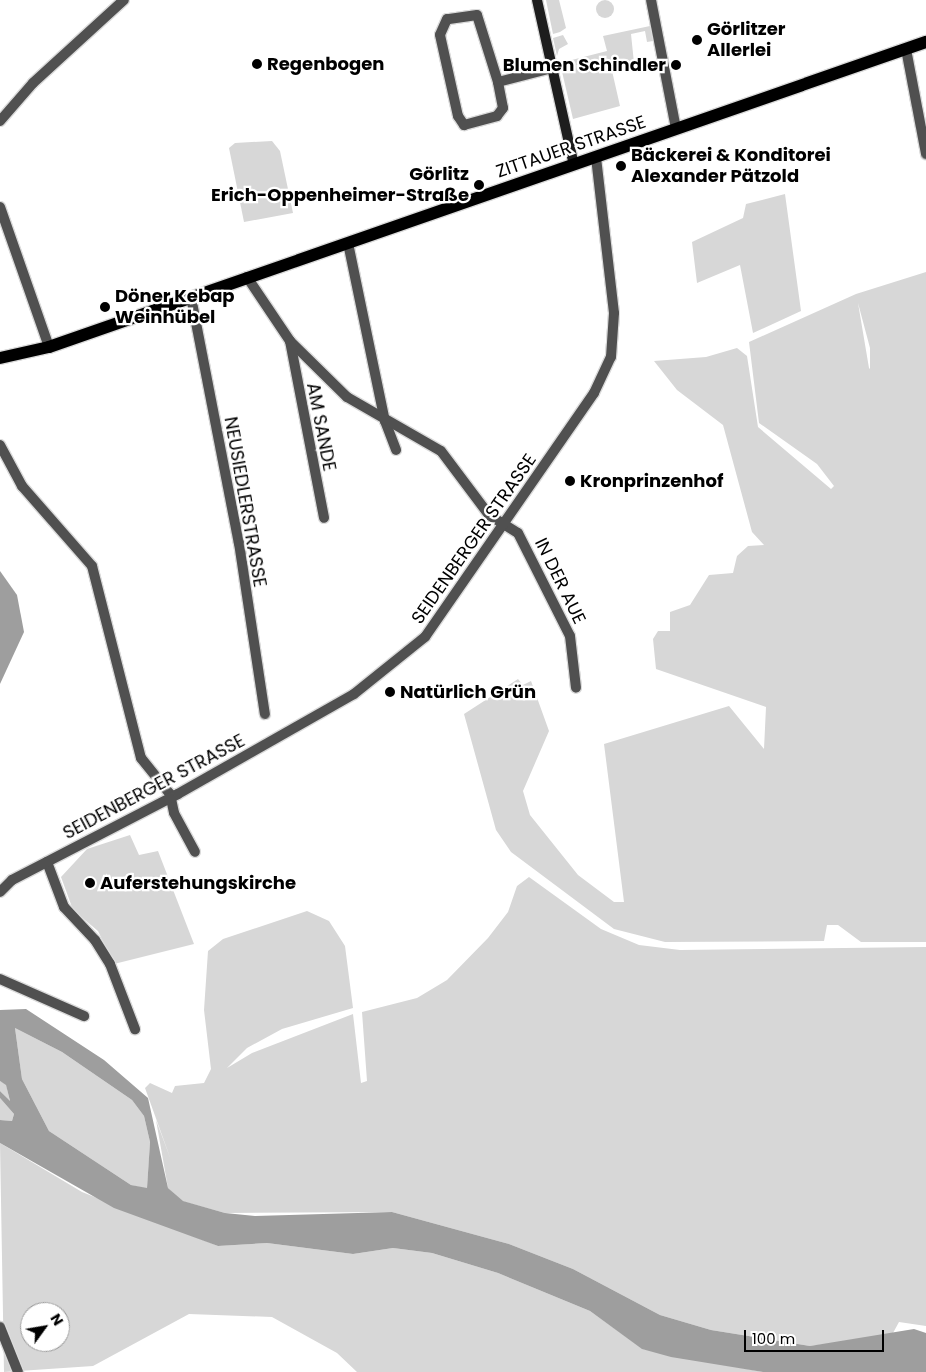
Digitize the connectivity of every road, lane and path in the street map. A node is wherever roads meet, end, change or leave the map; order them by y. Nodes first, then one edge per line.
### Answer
1 (124, 0) edge
2 (537, 0) edge
3 (651, 0) edge
4 (926, 42) edge
5 (906, 50) junction
6 (552, 68) junction
7 (498, 82) junction
8 (0, 121) edge
9 (676, 129) junction
10 (926, 154) edge
11 (596, 157) junction
12 (574, 165) junction
13 (0, 207) edge
14 (348, 243) junction
15 (247, 277) junction
16 (191, 297) junction
17 (290, 341) junction
18 (49, 347) junction
19 (0, 358) edge
20 (385, 421) junction
21 (0, 445) edge
22 (396, 450) dead end
23 (324, 518) dead end
24 (506, 524) junction
25 (576, 688) dead end
26 (265, 714) dead end
27 (170, 794) junction
28 (195, 852) dead end
29 (47, 862) junction
30 (0, 892) edge
31 (0, 979) edge
32 (84, 1016) dead end
33 (135, 1029) dead end
34 (0, 1327) edge
35 (18, 1372) edge

1 - 8 street
2 - 6 street
3 - 9 street
4 - 5 main road, ZITTAUER STRASSE
5 - 9 main road, ZITTAUER STRASSE
5 - 10 street
6 - 7 street
6 - 12 street
7 - 7 street
9 - 11 main road, ZITTAUER STRASSE
11 - 12 main road, ZITTAUER STRASSE
11 - 24 street, SEIDENBERGER STRASSE
12 - 14 main road, ZITTAUER STRASSE
13 - 18 street
14 - 15 main road, ZITTAUER STRASSE
14 - 20 street
15 - 16 main road, ZITTAUER STRASSE
15 - 17 street, AM SANDE
16 - 18 main road, ZITTAUER STRASSE
16 - 26 street, NEUSIEDLERSTRASSE
17 - 20 street, AM SANDE
17 - 23 street, AM SANDE
18 - 19 main road, ZITTAUER STRASSE
20 - 22 street
20 - 24 street, AM SANDE
21 - 27 street
24 - 25 street, IN DER AUE
24 - 27 street, SEIDENBERGER STRASSE
27 - 28 street
27 - 29 street, SEIDENBERGER STRASSE
29 - 30 street, SEIDENBERGER STRASSE
29 - 33 street
31 - 32 street
34 - 35 street

